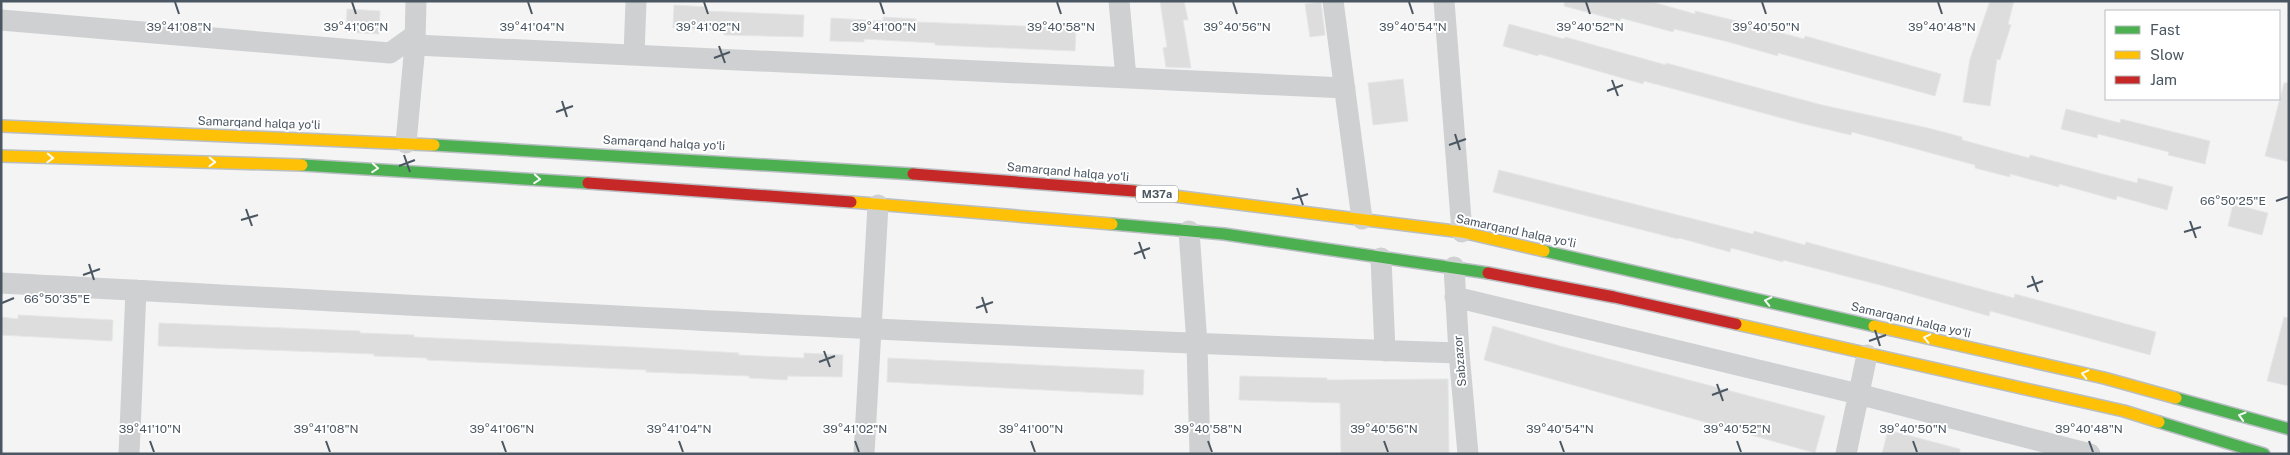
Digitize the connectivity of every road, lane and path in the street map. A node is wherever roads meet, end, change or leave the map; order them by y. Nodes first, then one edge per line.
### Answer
1 (416, 1) edge
2 (636, 1) edge
3 (1119, 1) edge
4 (1334, 1) edge
5 (1444, 1) edge
6 (1, 20) edge
7 (415, 40) junction
8 (634, 55) junction
9 (1126, 78) junction
10 (1345, 88) junction
11 (1, 126) edge
12 (406, 143) junction
13 (1, 156) edge
14 (1230, 202) junction
15 (878, 205) junction
16 (1362, 220) junction
17 (1189, 231) junction
18 (1462, 232) junction
19 (1224, 234) junction
20 (1381, 258) junction
21 (1454, 267) junction
22 (1, 283) edge
23 (136, 290) junction
24 (1455, 298) junction
25 (870, 329) junction
26 (1197, 344) junction
27 (1385, 351) junction
28 (1458, 353) junction
29 (1867, 355) junction
30 (1858, 394) junction
31 (2289, 429) edge
32 (129, 454) edge
33 (864, 454) edge
34 (1200, 454) edge
35 (1468, 454) edge
36 (1846, 454) edge
37 (2090, 454) edge
38 (2264, 454) edge

1 - 7 street
2 - 8 street
3 - 9 street
4 - 10 street
5 - 18 street
6 - 7 street
7 - 8 street
7 - 12 street
8 - 9 street
9 - 10 street
10 - 16 street
11 - 12 highway, Samarqand halqa yoʻli / M37a
12 - 14 highway, Samarqand halqa yoʻli / M37a
13 -> 15 highway
14 - 16 highway, Samarqand halqa yoʻli / M37a
14 - 19 highway
15 - 17 highway
15 - 25 street
16 - 18 highway, Samarqand halqa yoʻli / M37a
17 - 19 highway
17 - 26 street
31 -> 18 highway, Samarqand halqa yoʻli / M37a
19 - 20 highway
20 - 21 highway
20 - 27 street
21 - 24 street, Sabzazor
21 - 29 highway
22 - 23 street
23 - 25 street
23 - 32 street
24 - 28 street, Sabzazor
24 - 30 street
25 - 26 street
25 - 33 street
26 - 27 street
26 - 34 street
27 - 28 street
28 - 35 street, Sabzazor
29 - 30 street
29 - 38 highway
30 - 36 street
30 - 37 street

